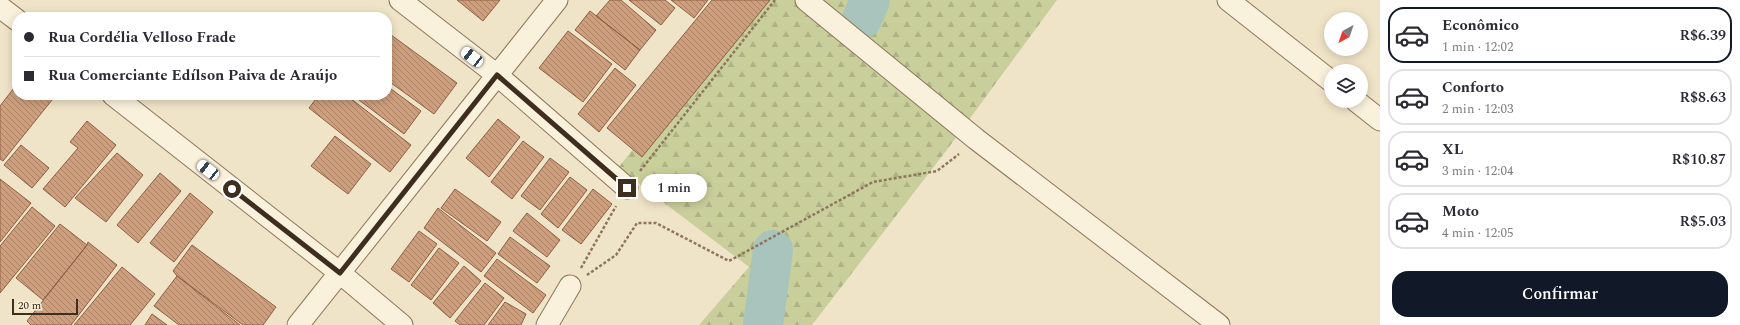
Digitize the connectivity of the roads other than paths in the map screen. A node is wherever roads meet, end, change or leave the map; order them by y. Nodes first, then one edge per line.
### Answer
1 (400, 0) edge
2 (557, 0) edge
3 (806, 0) edge
4 (1228, 0) edge
5 (0, 7) edge
6 (12, 16) edge
7 (497, 75) junction
8 (1324, 75) edge
9 (119, 100) edge
10 (1365, 108) edge
11 (1380, 120) edge
12 (627, 188) road end
13 (340, 273) junction
14 (570, 286) road end
15 (298, 325) edge
16 (402, 325) edge
17 (547, 325) edge
18 (1219, 325) edge

1 - 7 street
2 - 7 street
3 - 18 street
4 - 8 street
5 - 6 street
7 - 12 street
7 - 13 street
9 - 13 street
10 - 11 street
13 - 15 street
13 - 16 street
14 - 17 street

